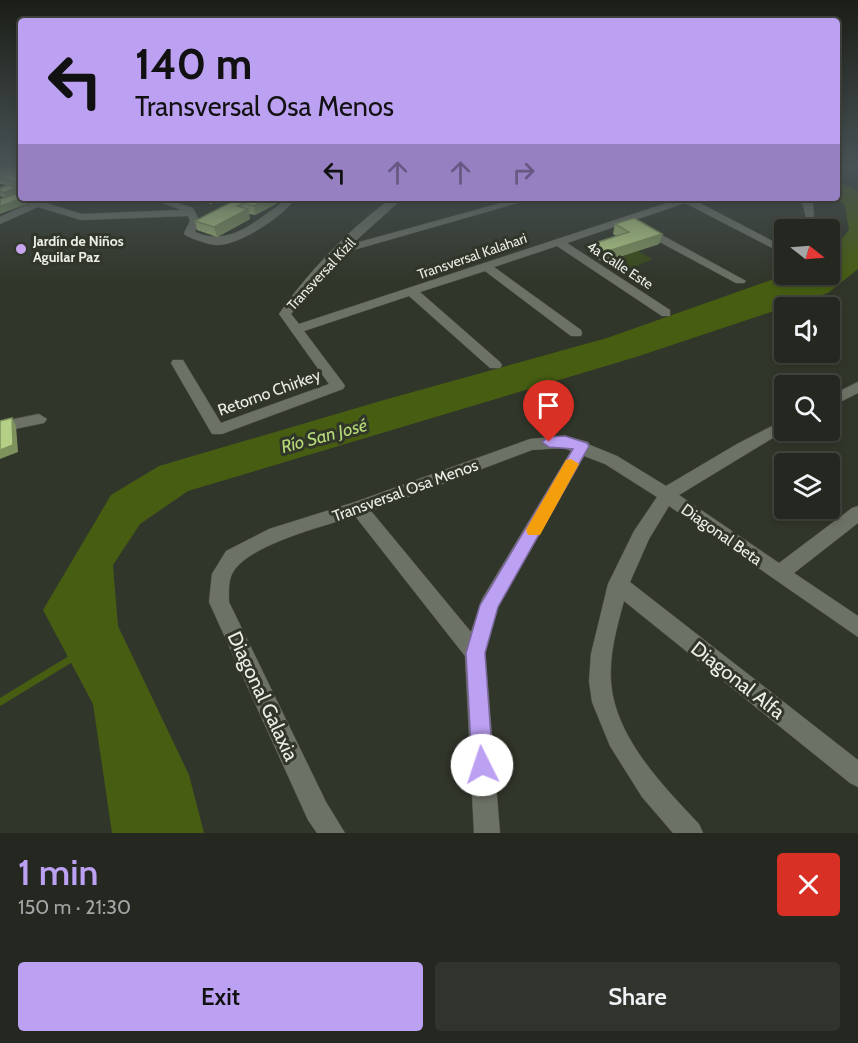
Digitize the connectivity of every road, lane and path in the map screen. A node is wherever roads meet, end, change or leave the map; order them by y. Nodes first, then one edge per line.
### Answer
1 (38, 204) joint
2 (169, 204) edge
3 (285, 204) edge
4 (387, 204) edge
5 (509, 204) edge
6 (674, 204) edge
7 (698, 204) edge
8 (808, 204) edge
9 (192, 213) junction
10 (810, 216) dead end
11 (626, 220) junction
12 (0, 221) edge
13 (558, 242) junction
14 (774, 245) edge
15 (341, 251) junction
16 (487, 267) junction
17 (740, 281) dead end
18 (412, 292) junction
19 (666, 313) dead end
20 (295, 330) junction
21 (576, 333) dead end
22 (178, 363) dead end
23 (495, 365) dead end
24 (338, 386) joint
25 (858, 387) edge
26 (840, 397) edge
27 (39, 419) dead end
28 (0, 427) edge
29 (774, 430) edge
30 (582, 446) junction
31 (667, 495) junction
32 (358, 508) junction
33 (858, 513) edge
34 (233, 557) joint
35 (779, 574) junction
36 (618, 584) junction
37 (858, 628) edge
38 (475, 653) junction
39 (858, 775) edge
40 (332, 833) edge
41 (487, 833) edge
42 (690, 833) edge

1 - 9 street
1 - 12 street
2 - 9 street
3 - 9 street
4 - 15 street, Transversal Kizil
5 - 15 street
6 - 11 street, Transversal Kalahari
7 - 14 street
8 - 10 street
11 - 13 street, Transversal Kalahari
11 - 17 street
13 - 16 street, Transversal Kalahari
13 - 19 street, 4a Calle Este
15 - 20 street, Transversal Kizil
16 - 18 street, Transversal Kalahari
16 - 21 street
18 - 20 street, Transversal Kalahari
18 - 23 street
20 - 24 street, Transversal Kizil
22 - 24 street, Retorno Chirkey
25 - 26 street
27 - 28 street
29 - 31 street
30 - 31 street, Diagonal Beta
30 - 32 street, Transversal Osa Menos
30 - 38 street
31 - 35 street, Diagonal Beta
31 - 36 street
32 - 34 street, Transversal Osa Menos
32 - 38 street
33 - 35 street
34 - 40 street, Diagonal Galaxia
35 - 37 street, Diagonal Beta
36 - 39 street, Diagonal Alfa
36 - 42 street
38 - 41 street

